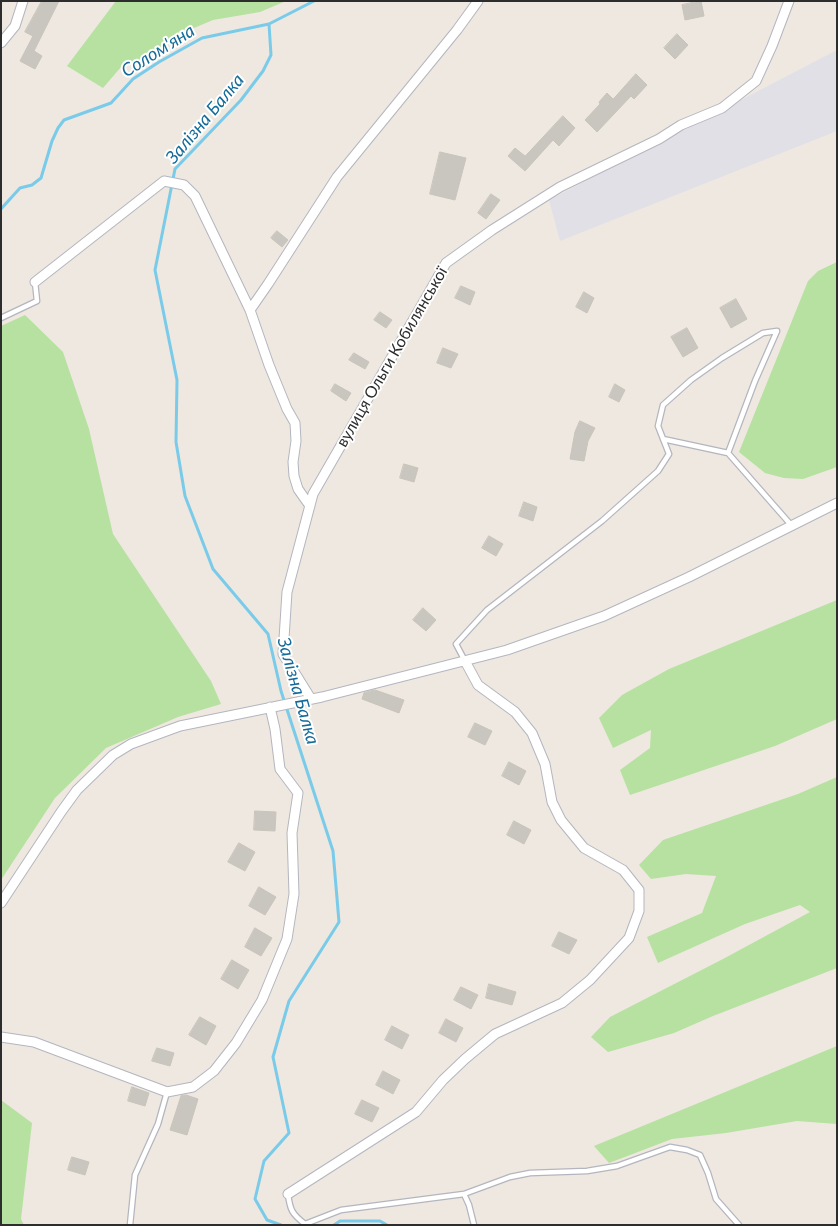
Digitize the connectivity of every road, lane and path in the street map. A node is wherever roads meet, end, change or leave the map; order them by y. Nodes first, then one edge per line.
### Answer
1 (23, 1) edge
2 (478, 1) edge
3 (789, 1) edge
4 (1, 43) edge
5 (35, 282) joint
6 (250, 310) junction
7 (1, 318) edge
8 (663, 439) junction
9 (728, 453) junction
10 (837, 503) edge
11 (310, 506) junction
12 (792, 526) junction
13 (465, 661) junction
14 (310, 700) junction
15 (274, 706) junction
16 (1, 903) edge
17 (1, 1037) edge
18 (167, 1092) junction
19 (288, 1194) joint
20 (464, 1194) junction
21 (130, 1225) edge
22 (474, 1225) edge
23 (739, 1225) edge

1 - 4 street
2 - 6 street
3 - 11 street, вулиця Ольги Кобилянської
5 - 6 street
5 - 7 lane
6 - 11 street
8 - 9 lane
8 - 9 lane
8 - 13 lane
9 - 12 lane
10 - 12 street
11 - 14 street, вулиця Ольги Кобилянської
12 - 13 street
13 - 14 street
13 - 19 street
14 - 15 street
15 - 16 street
15 - 18 street
17 - 18 street
18 - 21 lane
19 - 20 lane
20 - 22 lane
20 - 23 lane

